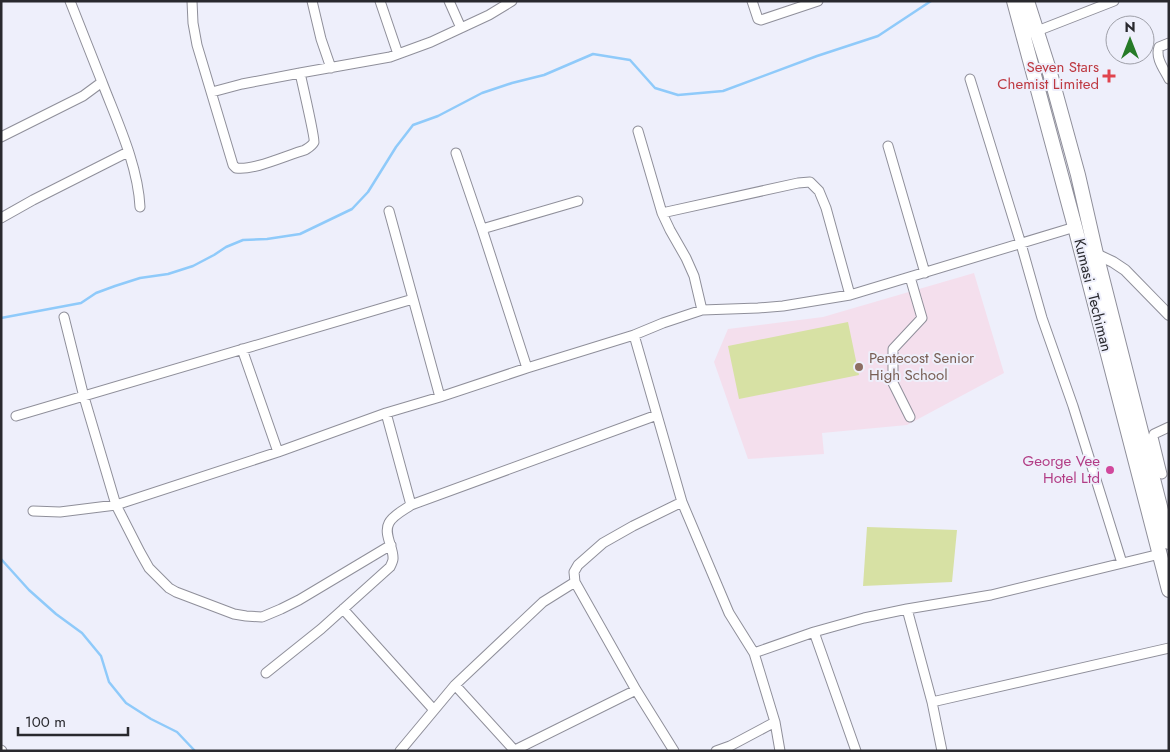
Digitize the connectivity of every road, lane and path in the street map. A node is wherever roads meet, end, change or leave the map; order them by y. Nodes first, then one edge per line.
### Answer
1 (70, 1) edge
2 (192, 1) edge
3 (312, 1) edge
4 (380, 1) edge
5 (450, 1) edge
6 (512, 1) edge
7 (752, 1) edge
8 (818, 1) edge
9 (1014, 1) edge
10 (1027, 1) edge
11 (1114, 1) edge
12 (461, 28) junction
13 (1030, 34) junction
14 (1169, 43) edge
15 (398, 54) junction
16 (331, 68) junction
17 (300, 73) junction
18 (970, 79) dead end
19 (1169, 79) edge
20 (102, 82) junction
21 (212, 92) junction
22 (638, 131) dead end
23 (1, 137) edge
24 (888, 146) dead end
25 (128, 152) junction
26 (456, 153) dead end
27 (578, 201) dead end
28 (140, 207) dead end
29 (389, 211) dead end
30 (662, 213) junction
31 (2, 215) edge
32 (1075, 227) junction
33 (482, 229) junction
34 (1021, 244) junction
35 (1096, 254) junction
36 (925, 273) junction
37 (910, 277) junction
38 (850, 295) junction
39 (413, 299) junction
40 (702, 310) junction
41 (1169, 315) edge
42 (64, 317) dead end
43 (634, 335) junction
44 (242, 349) junction
45 (527, 368) junction
46 (84, 397) junction
47 (440, 397) junction
48 (386, 413) junction
49 (657, 415) junction
50 (16, 416) dead end
51 (910, 417) dead end
52 (1169, 427) edge
53 (278, 452) junction
54 (1162, 474) dead end
55 (682, 502) junction
56 (116, 505) junction
57 (410, 505) junction
58 (33, 512) dead end
59 (1168, 538) edge
60 (391, 545) junction
61 (1160, 554) junction
62 (1122, 563) junction
63 (576, 582) junction
64 (1169, 590) edge
65 (344, 609) junction
66 (907, 609) junction
67 (814, 632) junction
68 (1169, 648) edge
69 (754, 653) junction
70 (266, 673) dead end
71 (455, 685) junction
72 (636, 690) junction
73 (932, 702) junction
74 (434, 710) junction
75 (775, 722) junction
76 (515, 750) edge
77 (400, 751) edge
78 (674, 751) edge
79 (716, 751) edge
80 (780, 751) edge
81 (856, 751) edge
82 (942, 751) edge

1 - 20 street
2 - 21 street
3 - 16 street
4 - 15 street
5 - 12 street
6 - 12 street
7 - 8 street
9 - 13 highway, Kumasi - Techiman
10 - 13 highway
11 - 13 street
12 - 15 street
13 - 32 highway, Kumasi - Techiman
13 - 35 highway
14 - 19 street
15 - 16 street
16 - 17 street
17 - 21 street
17 - 21 street
18 - 34 street
20 - 23 street
20 - 25 street
22 - 30 street
24 - 36 street
25 - 28 street
25 - 31 street
26 - 33 street
27 - 33 street
29 - 39 street
30 - 38 street
30 - 40 street
32 - 34 street
32 - 61 highway, Kumasi - Techiman
33 - 45 street
34 - 36 street
34 - 62 street
35 - 41 street
35 - 59 highway
36 - 37 street
37 - 38 street
37 - 51 street
38 - 40 street
39 - 44 street
39 - 47 street
40 - 43 street
42 - 46 street
43 - 45 street
43 - 49 street
44 - 46 street
44 - 53 street
45 - 47 street
46 - 50 street
46 - 56 street
47 - 48 street
48 - 53 street
48 - 57 street
49 - 55 street
49 - 57 street
52 - 54 street
53 - 56 street
55 - 63 street
55 - 69 street
56 - 58 street
56 - 60 street
57 - 60 street
60 - 65 street
61 - 62 street
61 - 64 highway, Kumasi - Techiman
62 - 66 street
63 - 71 street
63 - 72 street
65 - 70 street
65 - 74 street
66 - 67 street
66 - 73 street
67 - 69 street
67 - 81 street
68 - 73 street
69 - 75 street
71 - 74 street
71 - 76 street
72 - 76 street
72 - 78 street
73 - 82 street
74 - 77 street
75 - 79 street
75 - 80 street

